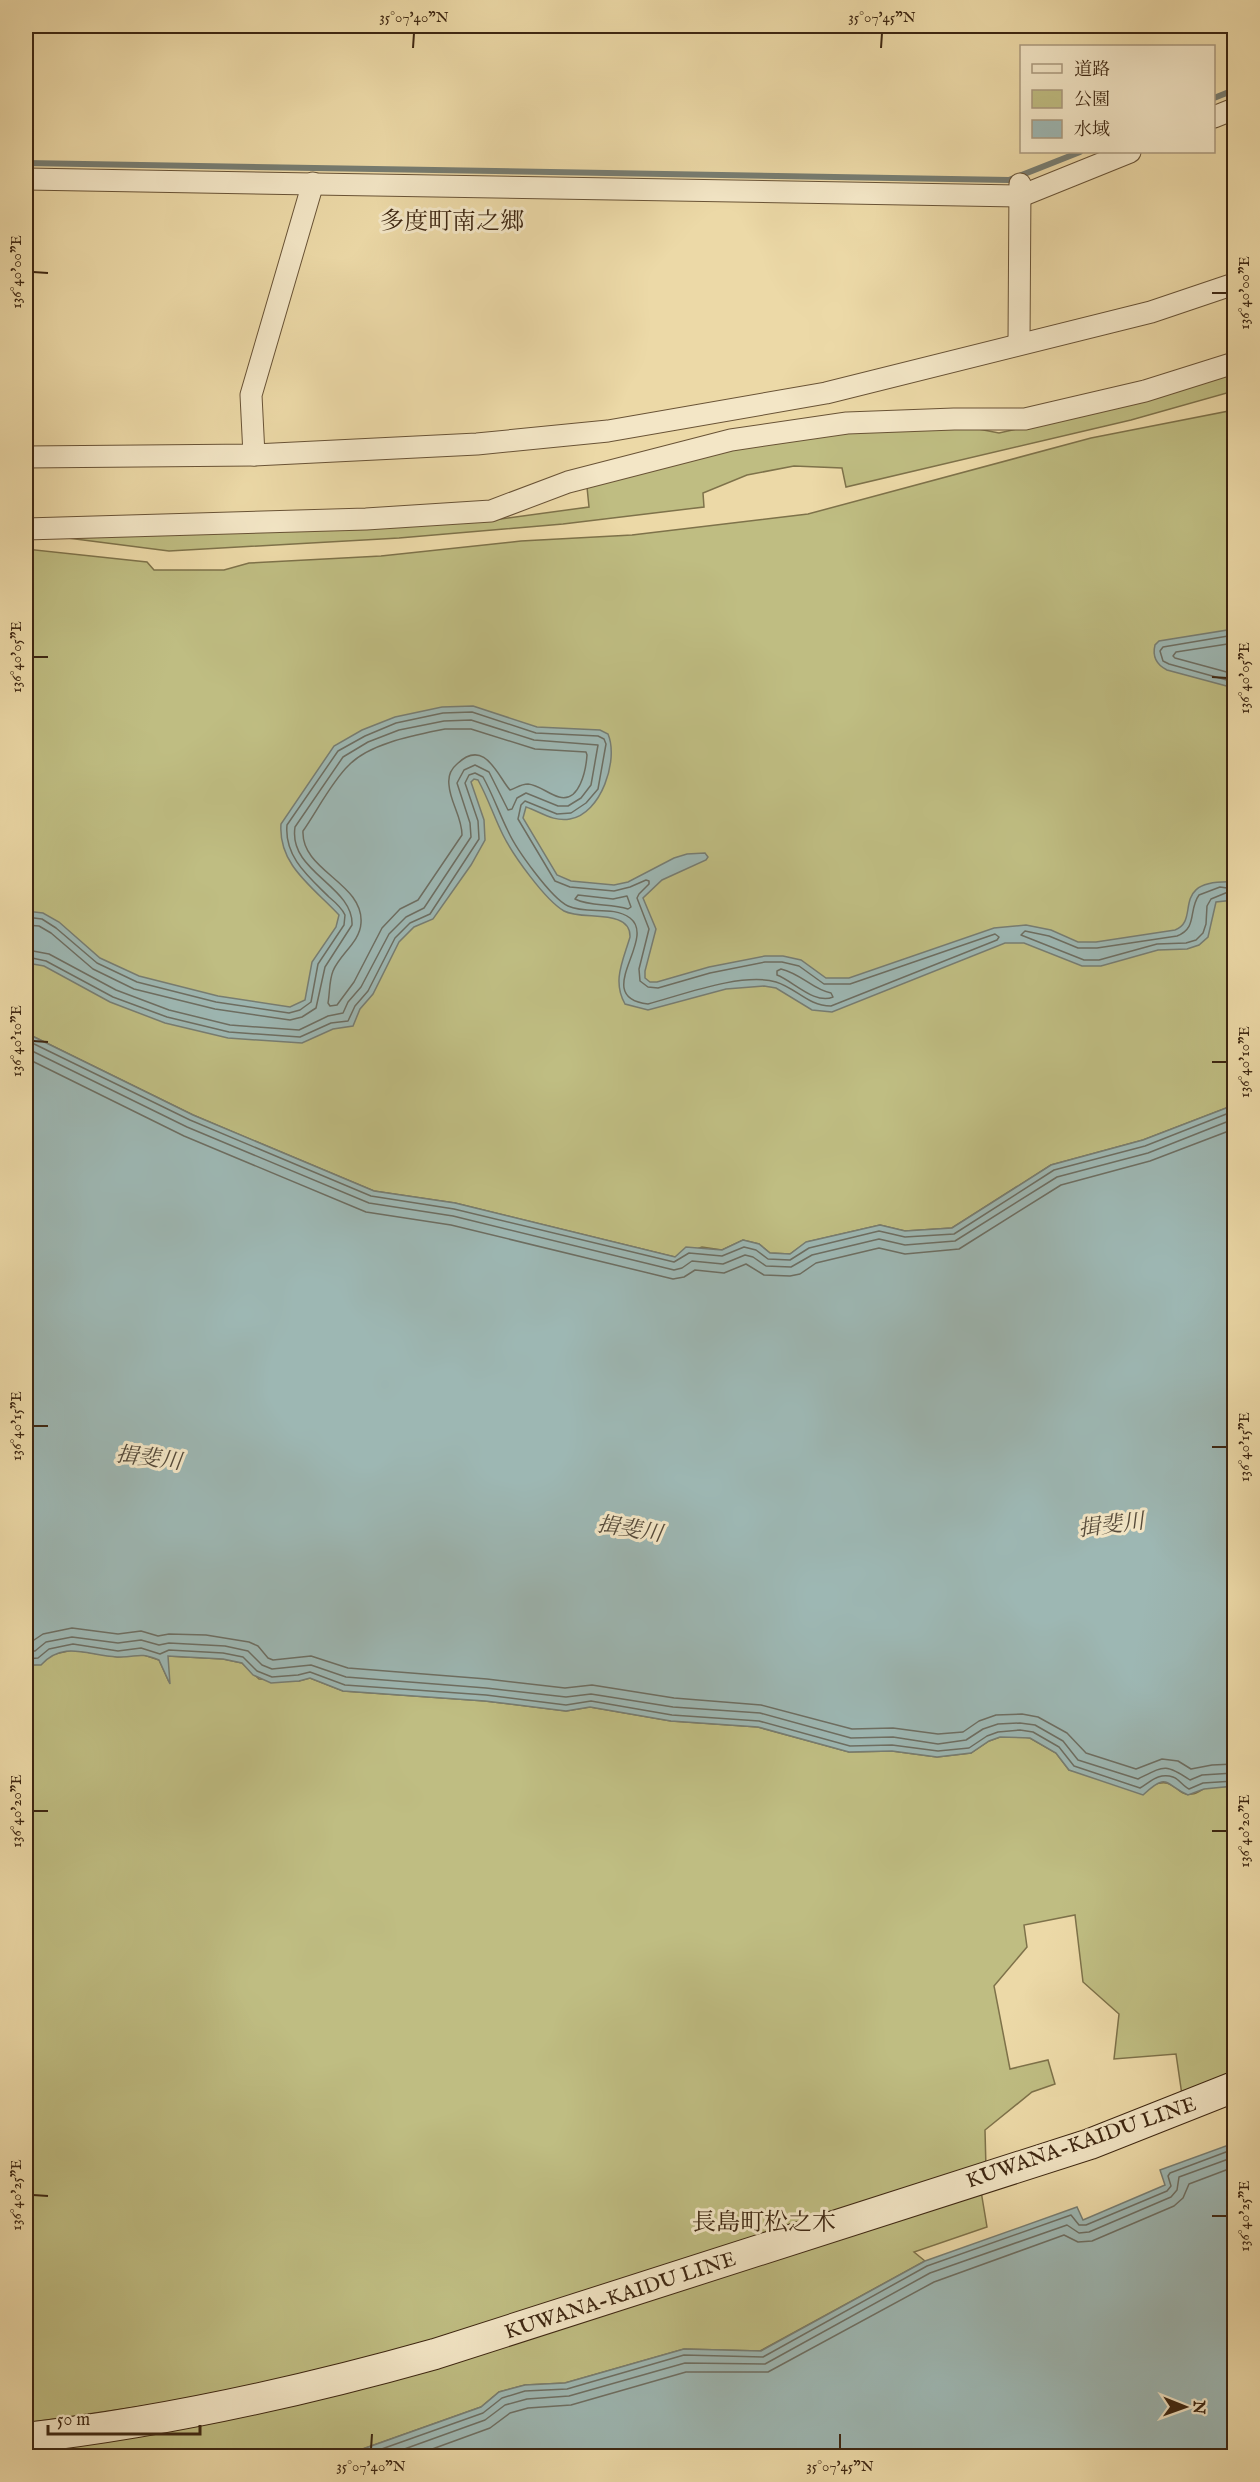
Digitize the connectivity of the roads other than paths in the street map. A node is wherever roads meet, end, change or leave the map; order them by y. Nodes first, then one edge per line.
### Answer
1 (1234, 109) edge
2 (1215, 117) edge
3 (1127, 153) edge
4 (26, 179) edge
5 (313, 183) junction
6 (1021, 190) junction
7 (1234, 284) edge
8 (1019, 343) junction
9 (1234, 363) edge
10 (254, 454) junction
11 (26, 457) edge
12 (26, 529) edge
13 (1234, 2087) edge
14 (26, 2438) edge

1 - 2 street
3 - 6 street
4 - 5 street
5 - 6 street
5 - 10 street
6 - 8 street
7 - 8 street
8 - 10 street
9 - 12 street
10 - 11 street
13 - 14 main road, KUWANA-KAIDU LINE

